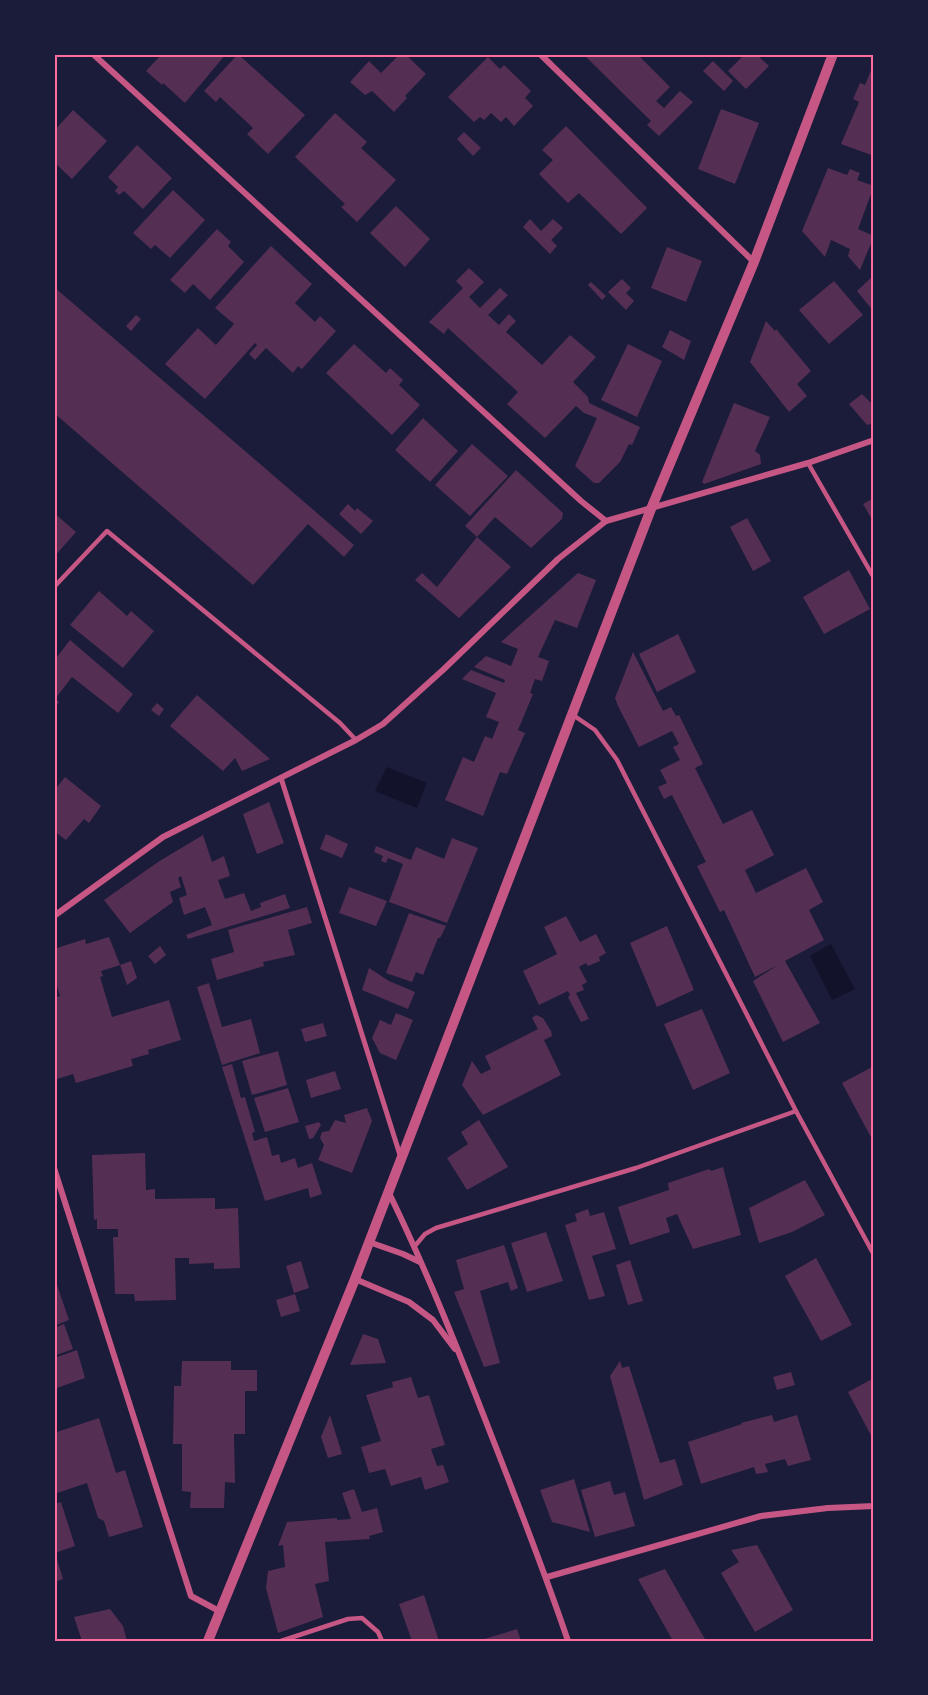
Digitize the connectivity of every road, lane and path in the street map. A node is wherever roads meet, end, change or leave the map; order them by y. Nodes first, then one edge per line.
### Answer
1 (93, 54) edge
2 (540, 54) edge
3 (833, 54) edge
4 (754, 262) junction
5 (874, 440) edge
6 (808, 463) junction
7 (651, 509) junction
8 (606, 521) junction
9 (874, 578) edge
10 (54, 587) edge
11 (573, 715) junction
12 (356, 740) junction
13 (281, 778) junction
14 (54, 916) edge
15 (796, 1111) junction
16 (401, 1157) junction
17 (54, 1168) edge
18 (388, 1192) junction
19 (369, 1242) junction
20 (414, 1247) junction
21 (874, 1255) edge
22 (420, 1263) junction
23 (355, 1279) junction
24 (461, 1357) junction
25 (874, 1506) edge
26 (547, 1578) junction
27 (219, 1611) junction
28 (208, 1641) edge
29 (280, 1641) edge
30 (382, 1641) edge
31 (568, 1641) edge

1 - 8 street
2 - 4 street
3 - 4 street
4 - 7 street
5 - 6 street
6 - 7 street
6 - 9 lane
7 - 8 street
7 - 11 street
8 - 12 street
10 - 12 lane
11 - 15 lane
11 - 16 street
12 - 13 street
13 - 14 street
13 - 16 street
15 - 20 lane
15 - 21 lane
16 - 18 street
17 - 27 street
18 - 19 street
18 - 20 street
19 - 22 street
19 - 23 street
20 - 22 street
22 - 24 street
23 - 24 street
23 - 27 street
24 - 26 street
25 - 26 street
26 - 31 street
27 - 28 street
29 - 30 lane

